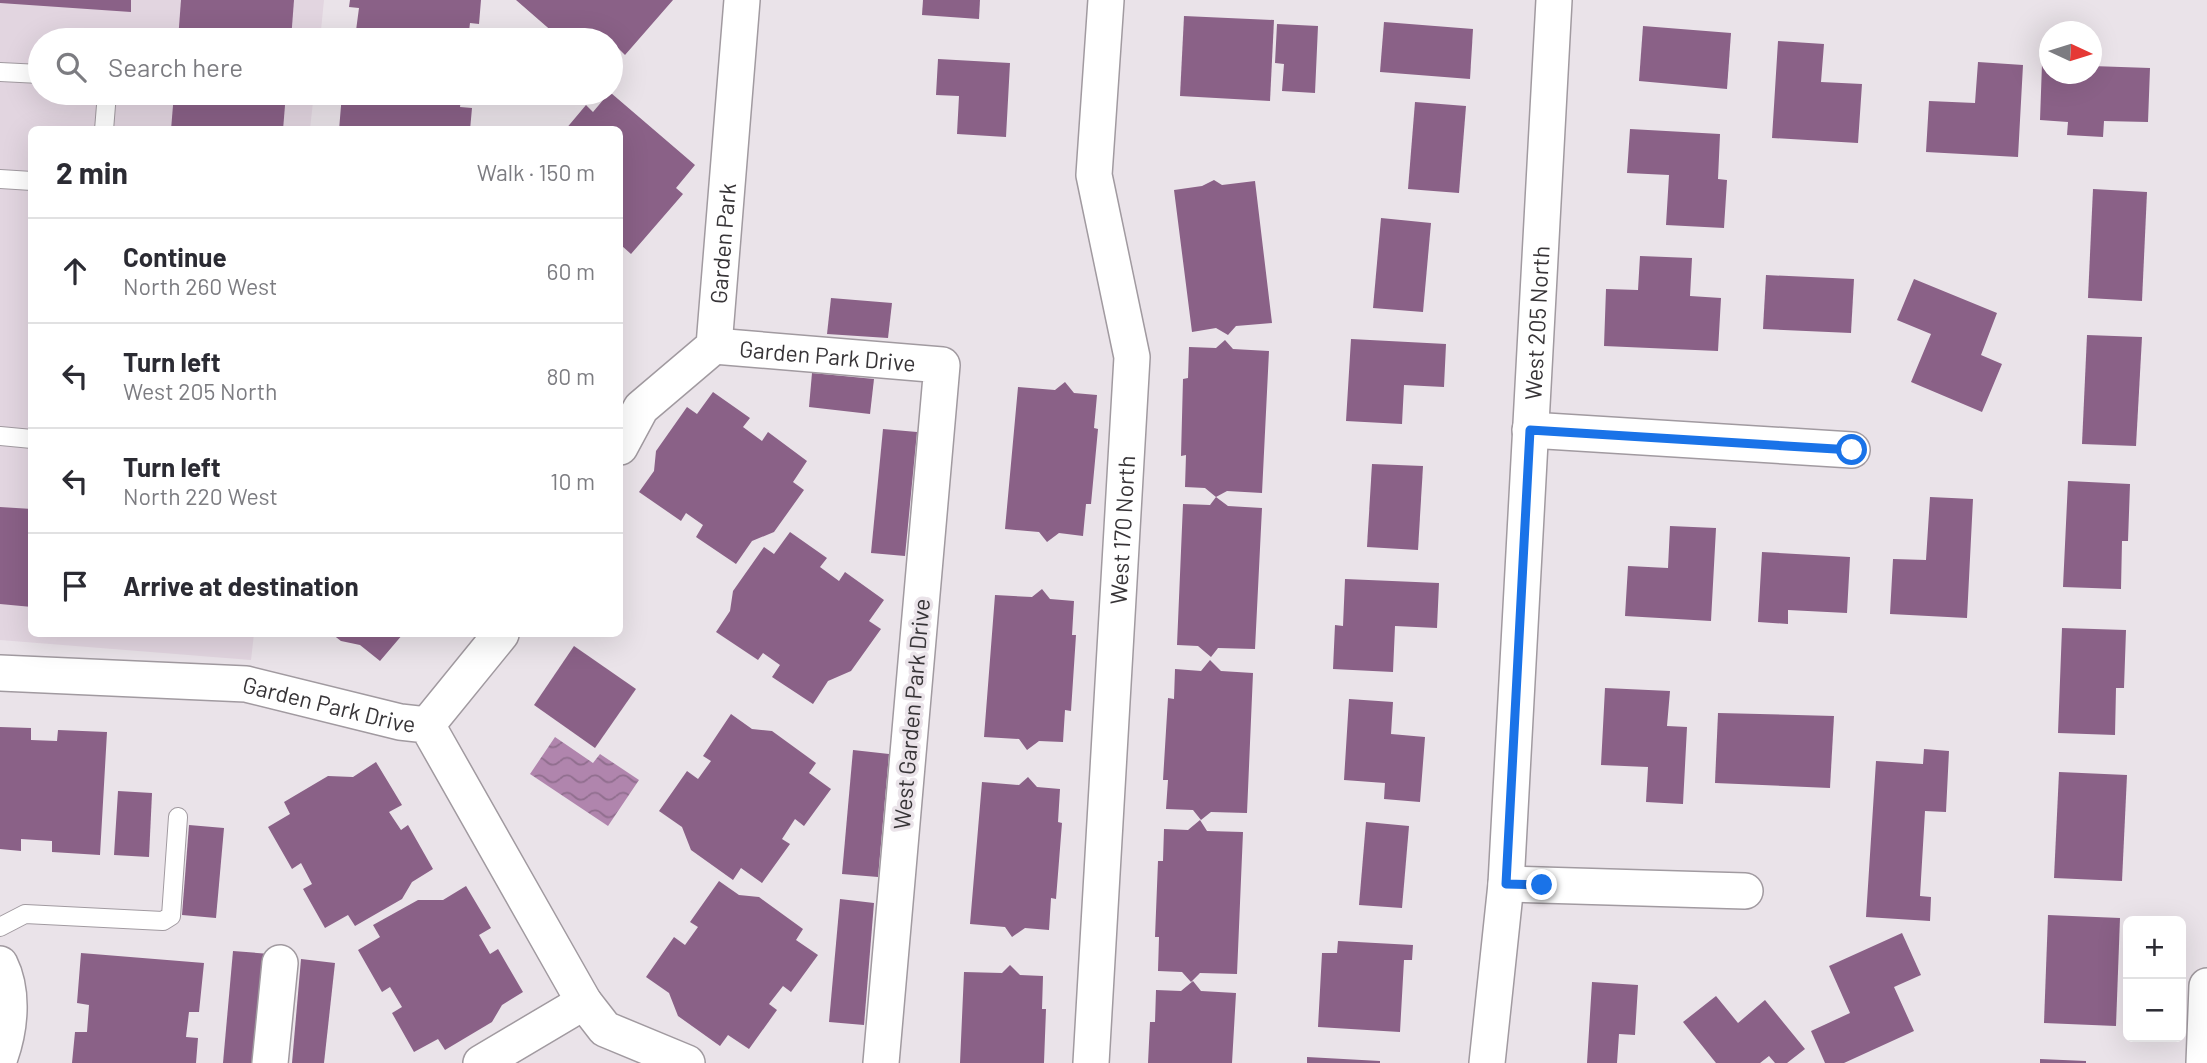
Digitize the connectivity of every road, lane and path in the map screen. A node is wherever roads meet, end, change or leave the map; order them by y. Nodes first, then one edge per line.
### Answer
1 (742, 0) edge
2 (1106, 0) edge
3 (1554, 0) edge
4 (0, 72) edge
5 (28, 73) edge
6 (106, 105) edge
7 (104, 126) edge
8 (0, 179) edge
9 (28, 181) edge
10 (714, 346) junction
11 (942, 365) joint
12 (631, 400) edge
13 (1530, 430) junction
14 (623, 434) edge
15 (0, 436) edge
16 (28, 439) edge
17 (1852, 450) dead end
18 (499, 637) edge
19 (0, 673) edge
20 (427, 725) junction
21 (178, 817) dead end
22 (1506, 884) junction
23 (1745, 891) dead end
24 (0, 927) edge
25 (281, 963) dead end
26 (0, 964) edge
27 (2207, 986) edge
28 (584, 1002) junction
29 (0, 1057) edge
30 (270, 1063) edge
31 (481, 1063) edge
32 (687, 1063) edge
33 (881, 1063) edge
34 (1090, 1063) edge
35 (1487, 1063) edge
36 (2204, 1063) edge

1 - 10 street, Garden Park
2 - 34 street, West 170 North
3 - 13 street, West 205 North
4 - 5 lane
6 - 7 lane
8 - 9 lane
10 - 11 street, Garden Park Drive
10 - 12 street
11 - 33 street, West Garden Park Drive
12 - 14 street
13 - 17 street
13 - 22 street, West 205 North
15 - 16 lane
18 - 20 street
19 - 20 street, Garden Park Drive
20 - 28 street, Garden Park Drive
21 - 24 lane
22 - 23 street
22 - 35 street, West 205 North
25 - 30 street
26 - 29 street
27 - 36 street
28 - 31 street
28 - 32 street, Garden Park Drive

